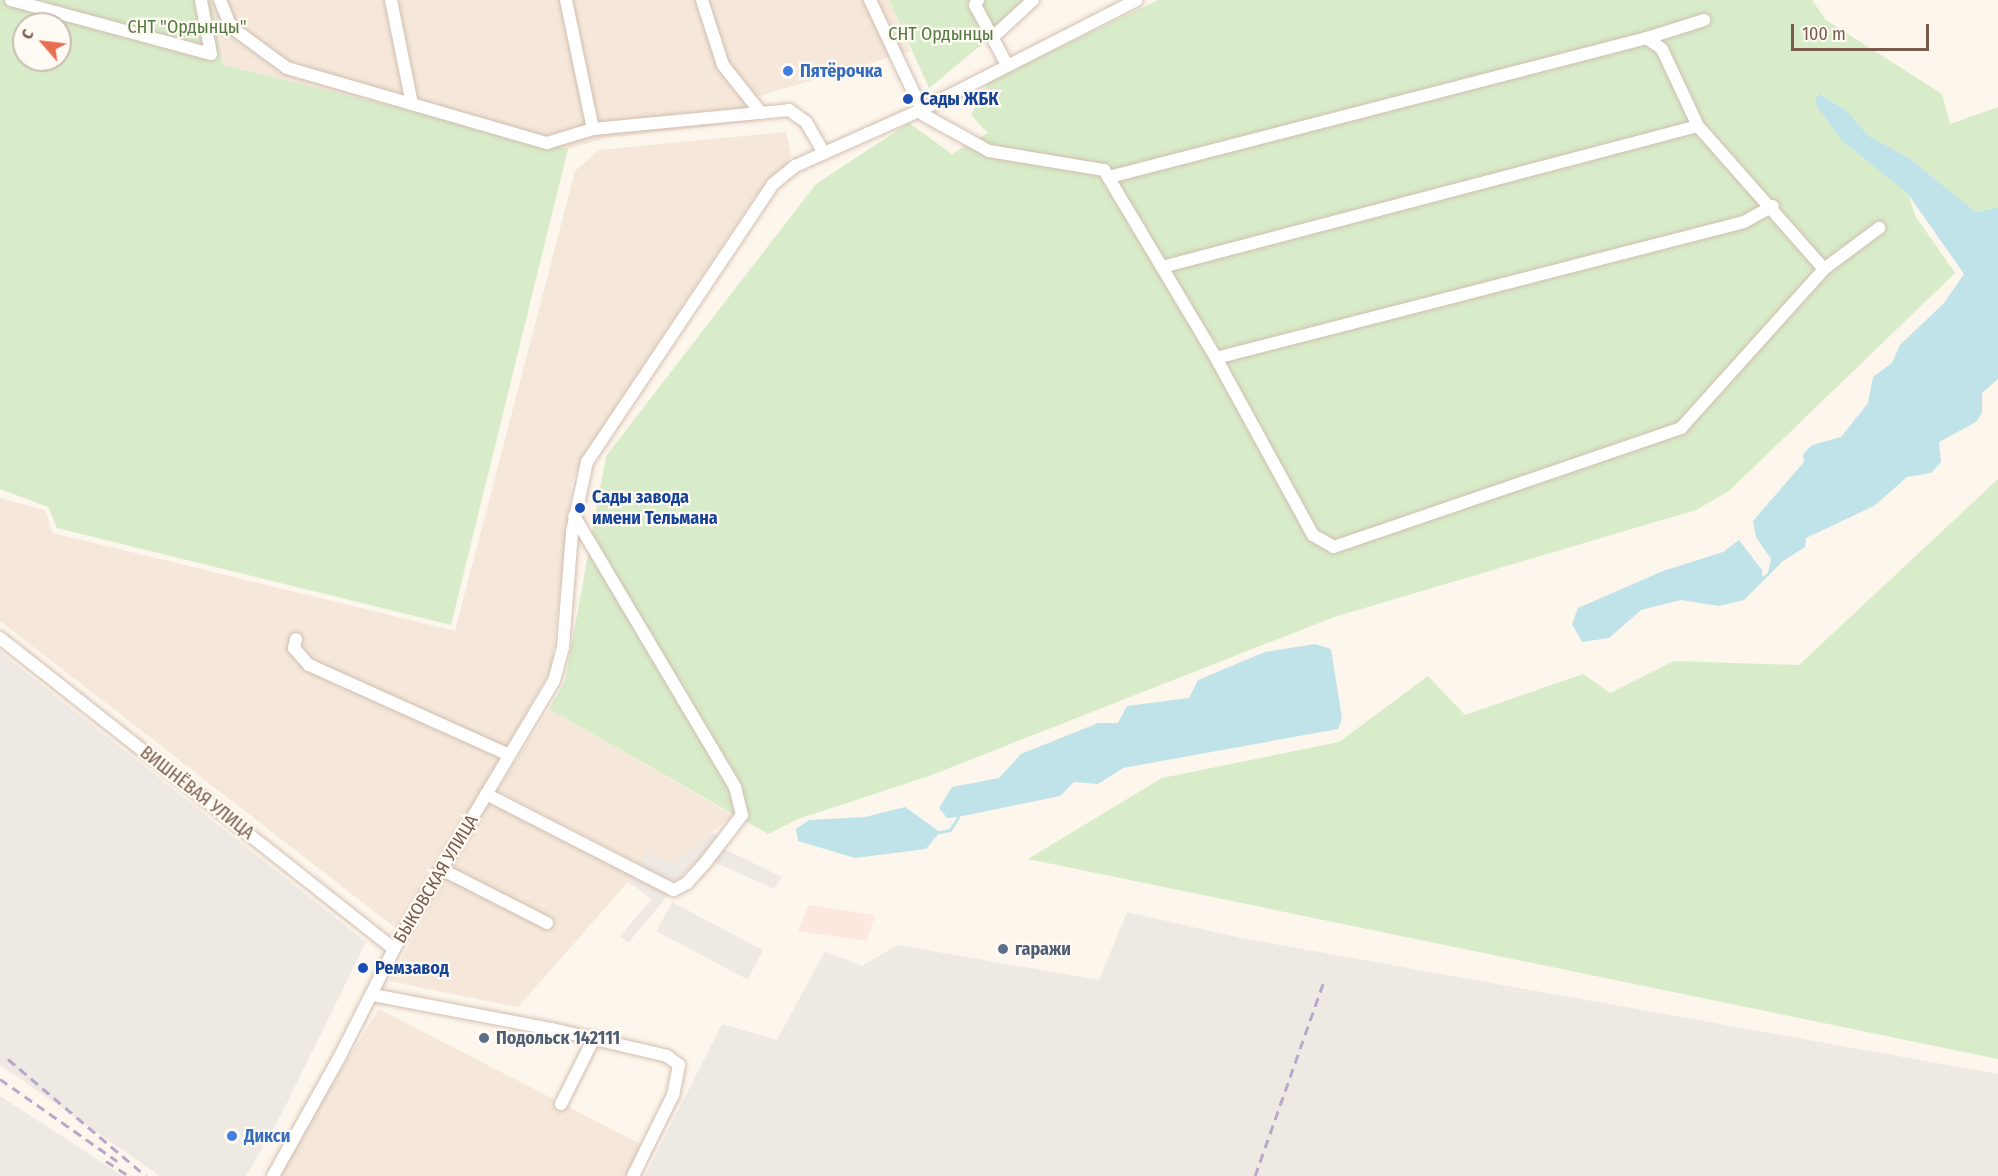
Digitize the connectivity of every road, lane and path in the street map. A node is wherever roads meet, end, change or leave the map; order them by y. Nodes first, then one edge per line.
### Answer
1 (11, 0) edge
2 (201, 0) edge
3 (220, 0) edge
4 (391, 0) edge
5 (566, 0) edge
6 (702, 0) edge
7 (870, 0) edge
8 (1033, 0) edge
9 (1137, 0) edge
10 (975, 2) edge
11 (1704, 20) dead end
12 (994, 36) junction
13 (1647, 38) junction
14 (1007, 65) junction
15 (412, 104) junction
16 (921, 110) junction
17 (761, 113) junction
18 (1698, 126) junction
19 (593, 129) junction
20 (824, 153) junction
21 (1109, 177) junction
22 (1773, 206) junction
23 (1879, 228) dead end
24 (1162, 267) junction
25 (1824, 269) junction
26 (1216, 358) junction
27 (574, 516) junction
28 (0, 638) edge
29 (296, 639) dead end
30 (509, 755) junction
31 (486, 794) junction
32 (441, 869) junction
33 (547, 923) dead end
34 (394, 949) junction
35 (373, 995) junction
36 (594, 1038) junction
37 (561, 1104) dead end
38 (273, 1176) edge
39 (633, 1176) edge

1 - 2 street
3 - 15 street
4 - 15 street
5 - 19 street
6 - 17 street
7 - 16 street
8 - 12 street
9 - 14 street, БЫКОВСКАЯ УЛИЦА
10 - 12 street
11 - 13 street
12 - 14 street
13 - 18 street
13 - 21 street
14 - 16 street, БЫКОВСКАЯ УЛИЦА
15 - 19 street
16 - 20 street, БЫКОВСКАЯ УЛИЦА
16 - 21 street
17 - 19 street
17 - 20 street
18 - 22 street
18 - 24 street
20 - 27 street, БЫКОВСКАЯ УЛИЦА
21 - 24 street
22 - 25 street
22 - 26 street
23 - 25 street
24 - 26 street
25 - 26 street
27 - 30 street, БЫКОВСКАЯ УЛИЦА
27 - 31 street
28 - 34 street, ВИШНЁВАЯ УЛИЦА
29 - 30 street
30 - 31 street, БЫКОВСКАЯ УЛИЦА
31 - 32 street, БЫКОВСКАЯ УЛИЦА
32 - 33 street
32 - 34 street, БЫКОВСКАЯ УЛИЦА
34 - 35 street, БЫКОВСКАЯ УЛИЦА
35 - 36 street
35 - 38 street, БЫКОВСКАЯ УЛИЦА
36 - 37 street
36 - 39 street

